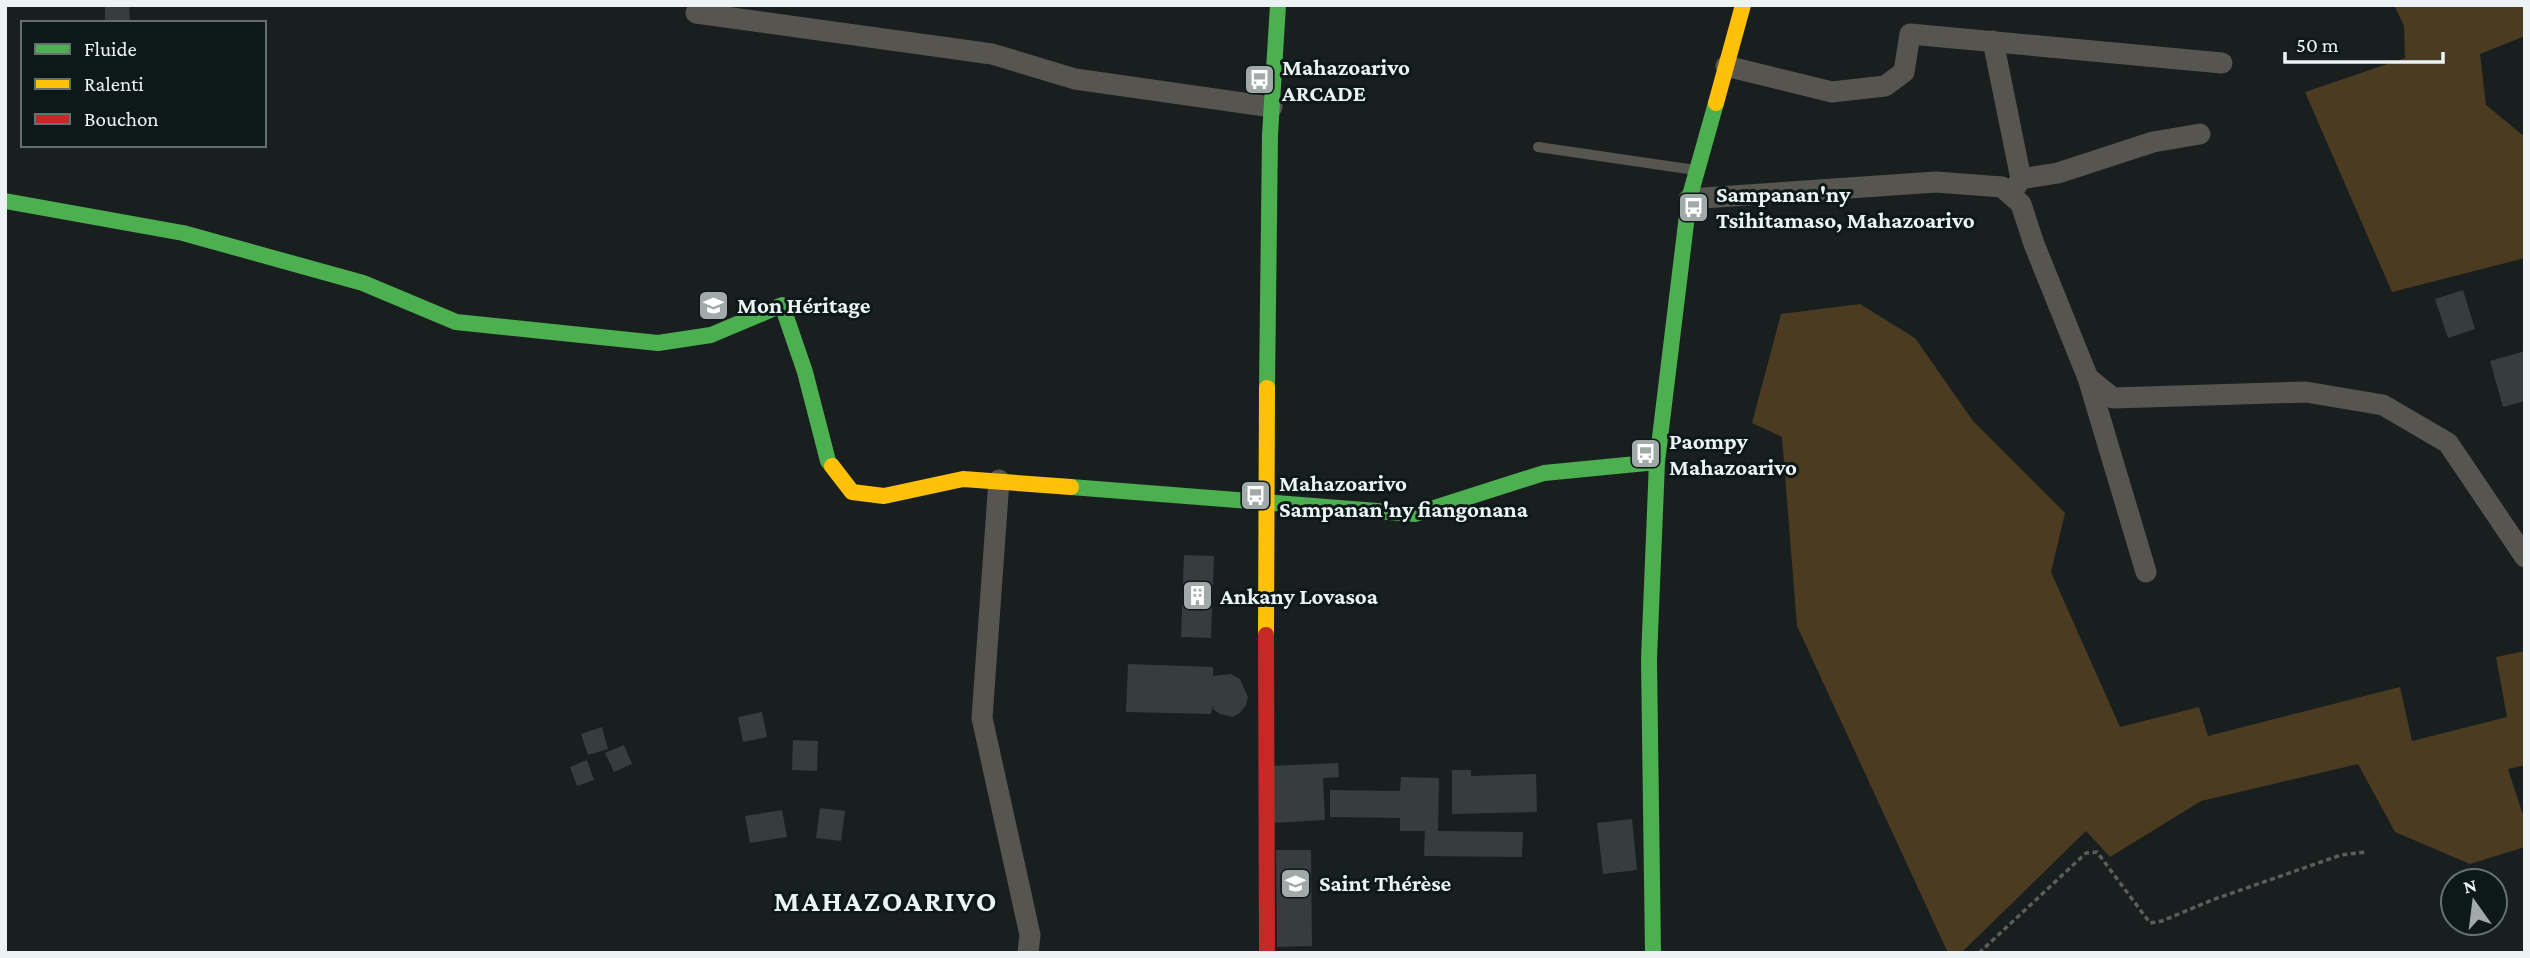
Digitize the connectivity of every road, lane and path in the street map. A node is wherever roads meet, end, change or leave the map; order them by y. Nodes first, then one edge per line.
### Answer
1 (1278, 5) edge
2 (1743, 5) edge
3 (696, 13) dead end
4 (1993, 41) junction
5 (2222, 63) dead end
6 (1726, 66) junction
7 (1272, 107) junction
8 (2200, 134) dead end
9 (1538, 148) dead end
10 (1697, 171) junction
11 (2016, 187) junction
12 (1689, 199) junction
13 (5, 201) edge
14 (2088, 378) junction
15 (1657, 462) junction
16 (999, 480) junction
17 (1265, 503) junction
18 (2525, 557) edge
19 (2146, 572) dead end
20 (2366, 852) dead end
21 (1028, 953) edge
22 (1267, 953) edge
23 (1653, 953) edge
24 (1979, 953) edge

1 - 7 street
2 - 6 street
3 - 7 street
4 - 5 street
4 - 6 street
4 - 11 street
6 - 10 street
7 - 17 street
8 - 11 street
9 - 10 lane
10 - 12 street
11 - 12 street
11 - 14 street
12 - 15 street
13 - 16 street
14 - 18 street
14 - 19 street
15 - 17 street
15 - 23 street
16 - 17 street
16 - 21 street
17 - 22 street
20 - 24 path

